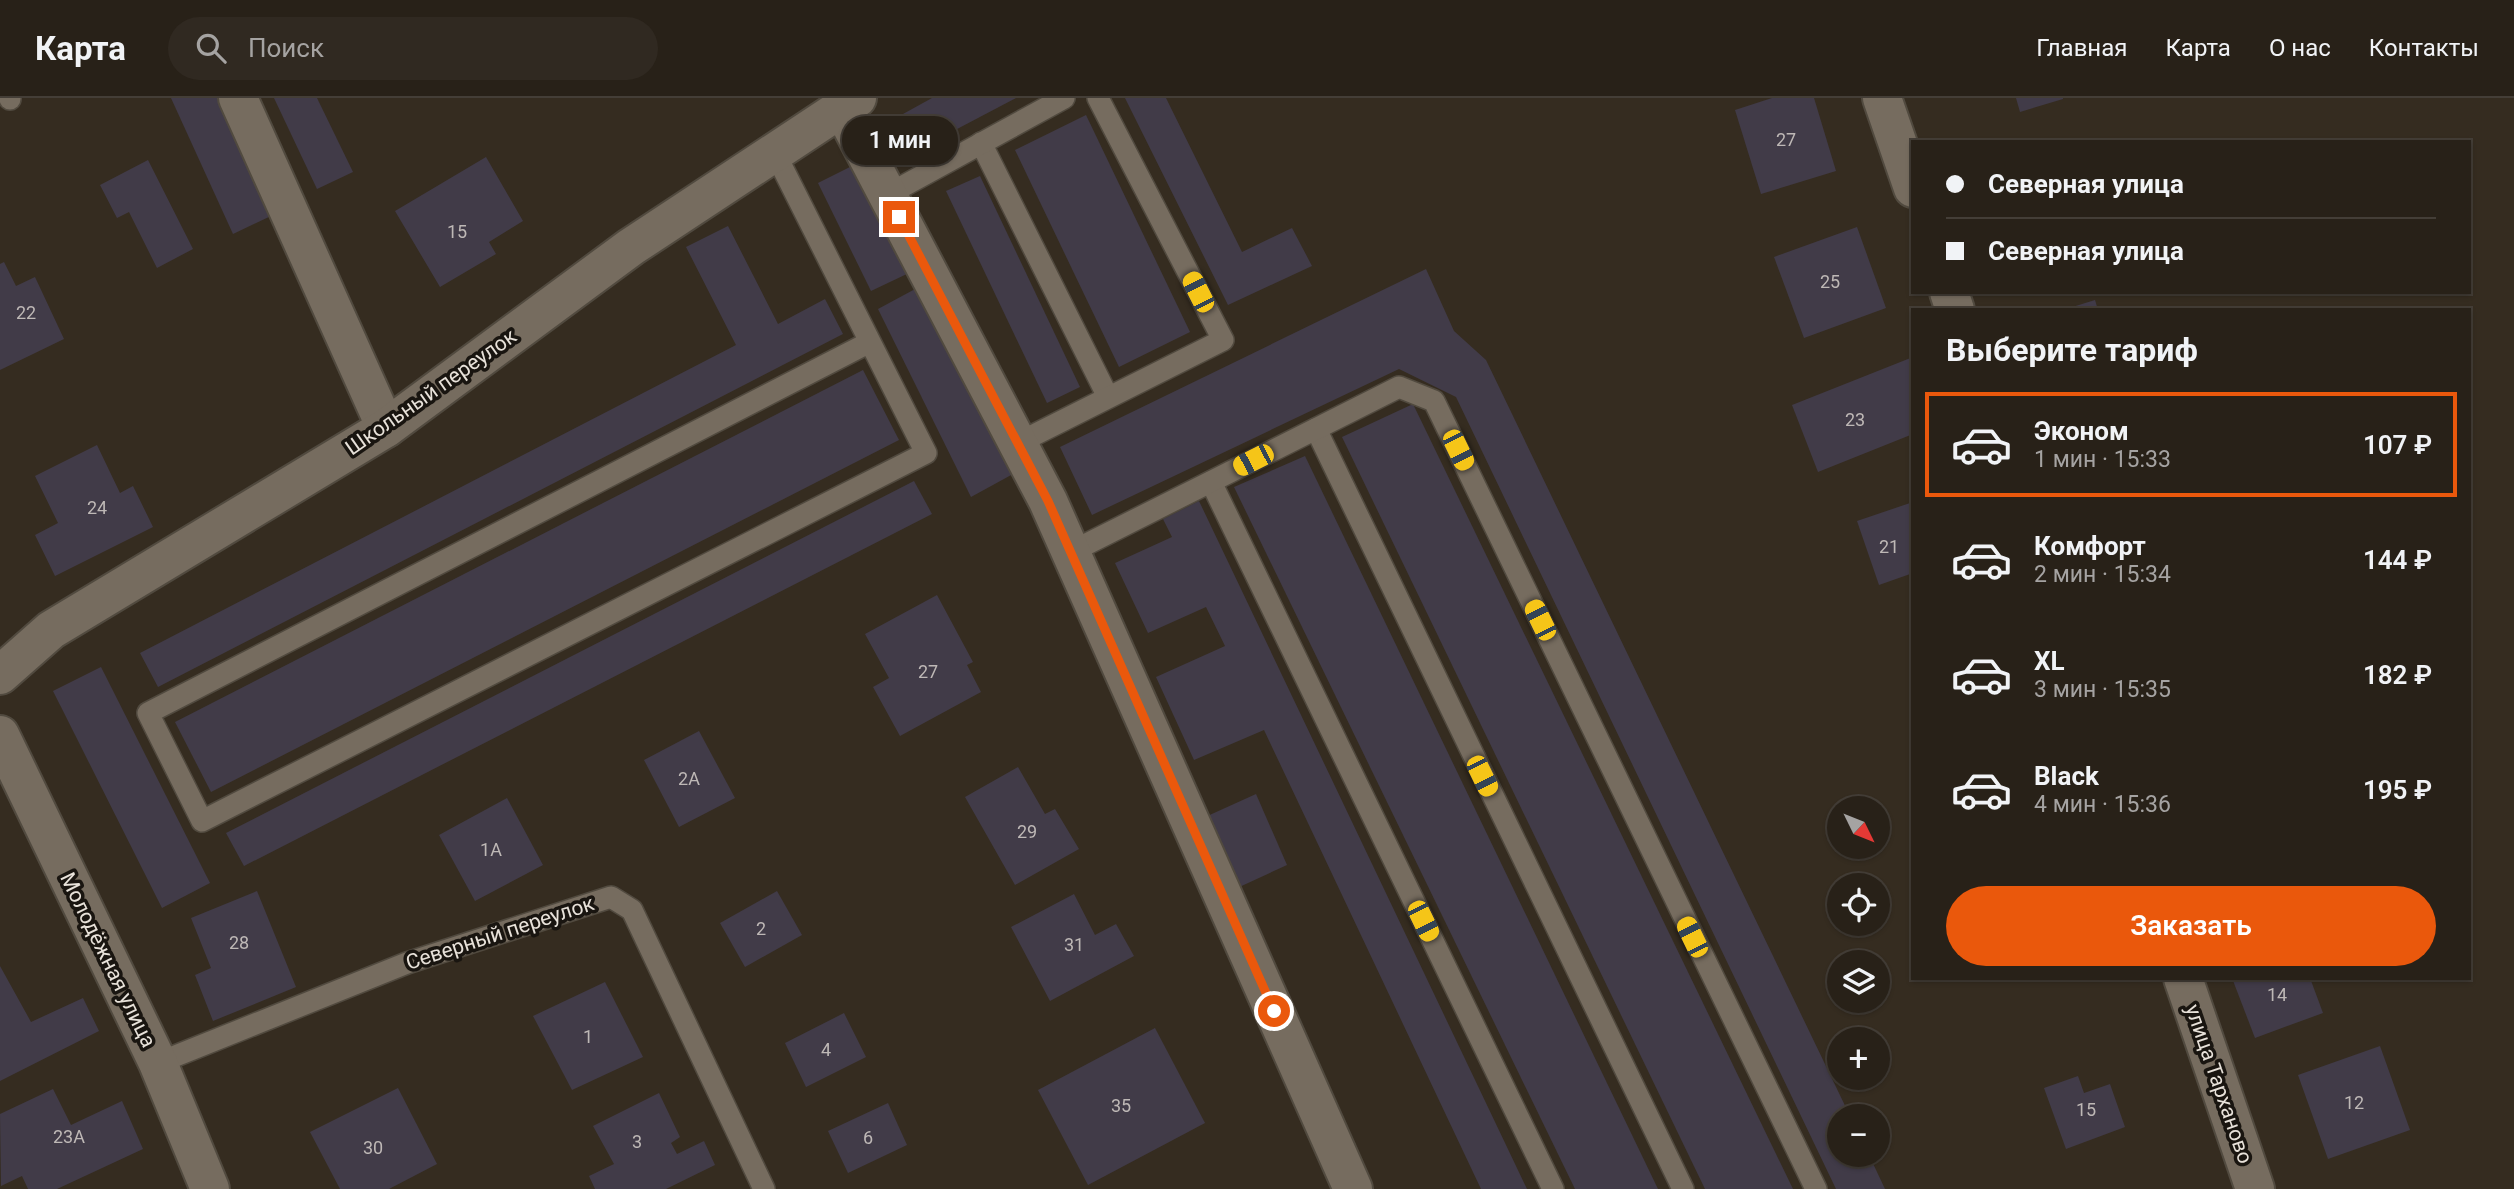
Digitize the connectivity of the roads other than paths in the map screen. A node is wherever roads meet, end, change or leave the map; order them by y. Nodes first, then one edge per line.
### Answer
1 (238, 98) edge
2 (1064, 98) edge
3 (1098, 98) edge
4 (1882, 98) edge
5 (849, 103) edge
6 (981, 143) junction
7 (775, 153) junction
8 (1911, 182) edge
9 (887, 195) junction
10 (870, 342) junction
11 (1108, 397) junction
12 (386, 428) junction
13 (1316, 429) junction
14 (1018, 443) junction
15 (1211, 482) junction
16 (1071, 552) junction
17 (0, 675) edge
18 (0, 735) edge
19 (2184, 980) edge
20 (158, 1063) junction
21 (210, 1189) edge
22 (764, 1189) edge
23 (1353, 1189) edge
24 (1553, 1189) edge
25 (1683, 1189) edge
26 (1816, 1189) edge
27 (2255, 1189) edge

1 - 12 street
2 - 6 lane
3 - 11 lane
4 - 8 street
5 - 7 street, Школьный переулок
5 - 9 street
6 - 9 lane
6 - 11 lane
7 - 10 lane
7 - 12 street, Школьный переулок
9 - 14 street
10 - 10 lane
11 - 14 lane
12 - 17 street, Школьный переулок
13 - 15 lane
13 - 25 lane
13 - 26 lane
14 - 16 street
15 - 16 lane
15 - 24 lane
16 - 23 street
18 - 20 street, Молодёжная улица
19 - 27 street, улица Тарханово
20 - 21 street, Молодёжная улица
20 - 22 lane, Северный переулок

